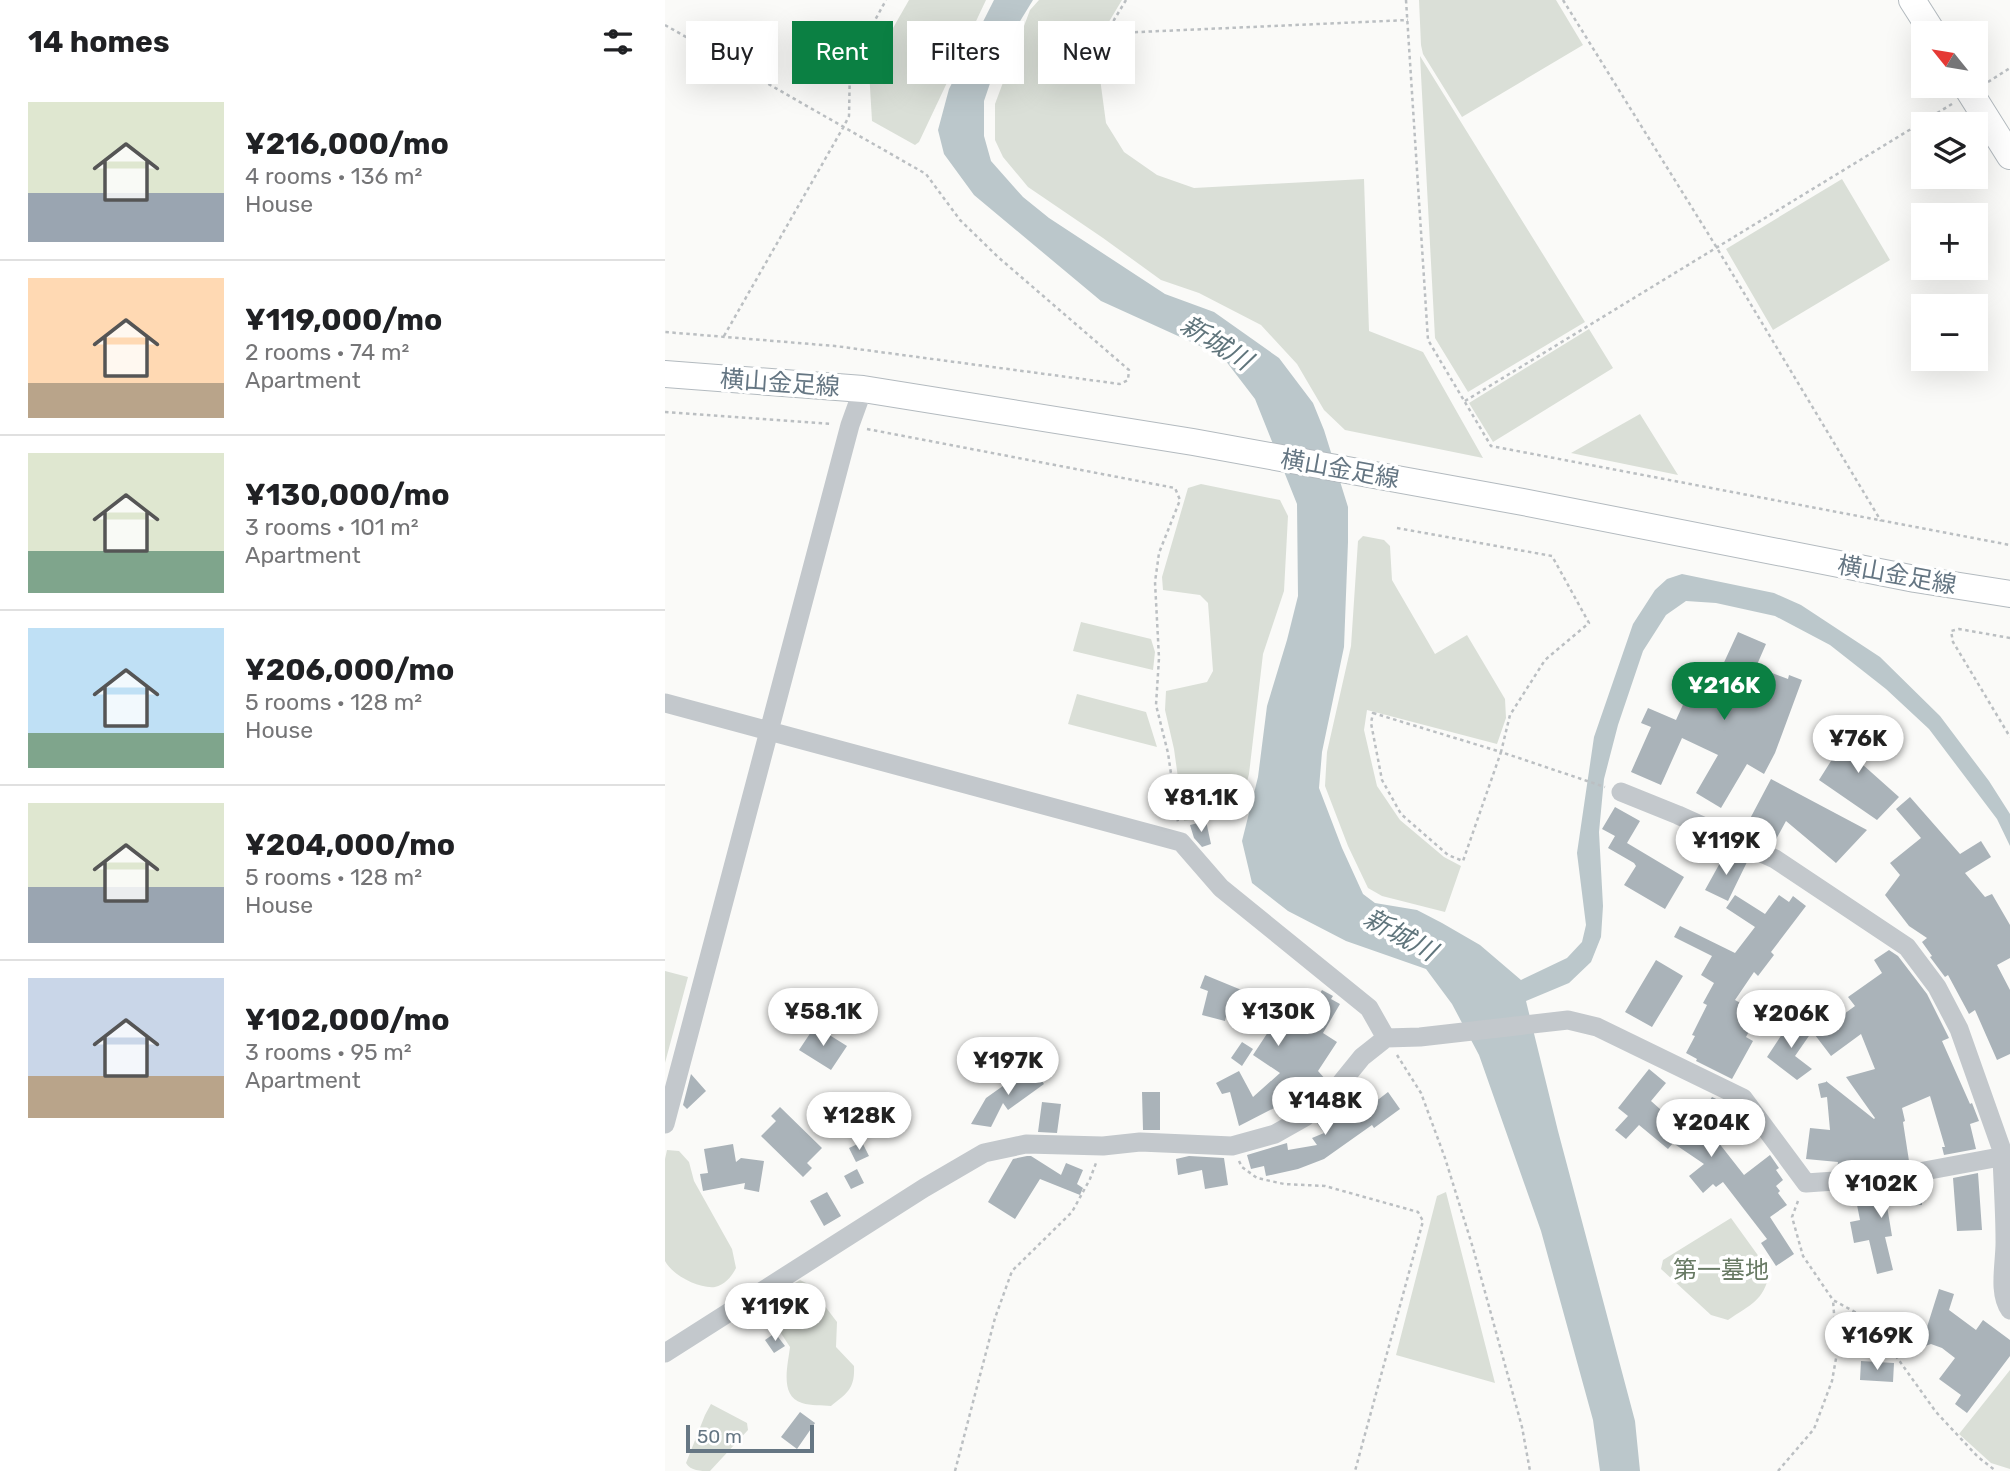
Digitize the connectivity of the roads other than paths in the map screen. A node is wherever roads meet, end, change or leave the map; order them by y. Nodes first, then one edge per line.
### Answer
1 (1912, 0) edge
2 (1925, 21) edge
3 (1973, 98) edge
4 (2010, 156) edge
5 (665, 374) edge
6 (863, 389) junction
7 (2010, 594) edge
8 (665, 703) edge
9 (769, 731) junction
10 (1621, 792) road end
11 (1386, 1038) junction
12 (665, 1124) edge
13 (2005, 1156) edge
14 (2010, 1310) edge
15 (665, 1353) edge

1 - 2 street
3 - 4 street
5 - 6 street, 横山金足線
6 - 7 street, 横山金足線
6 - 9 street
8 - 9 street
9 - 11 street
9 - 12 street
10 - 13 street
11 - 13 street
11 - 15 street
13 - 14 street

